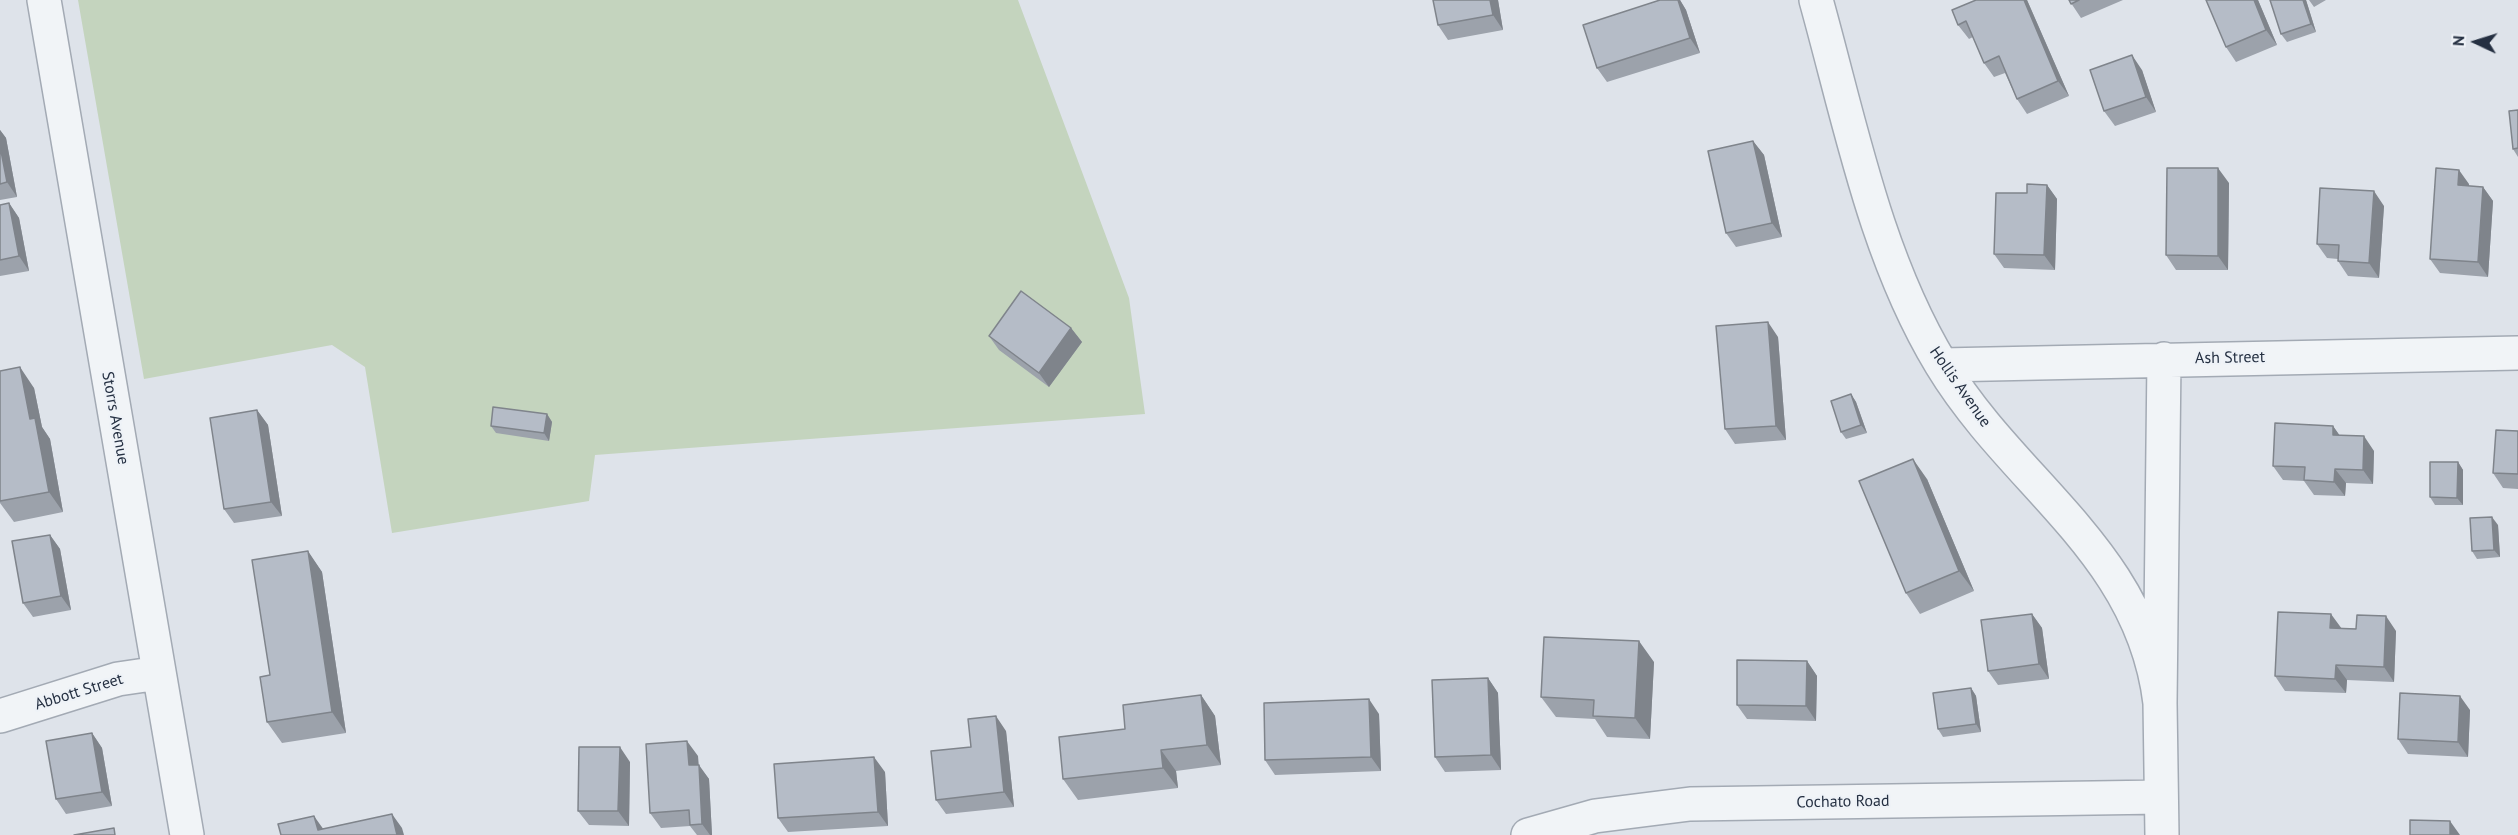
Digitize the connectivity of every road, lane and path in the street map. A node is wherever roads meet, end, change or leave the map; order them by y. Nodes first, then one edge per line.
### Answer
1 (44, 0) edge
2 (1816, 0) edge
3 (2518, 353) edge
4 (2164, 359) junction
5 (1942, 365) junction
6 (159, 673) junction
7 (2160, 703) junction
8 (0, 716) edge
9 (2161, 797) junction
10 (1565, 830) edge
11 (187, 835) edge
12 (1528, 835) edge
13 (2162, 835) edge

1 - 6 street, Storrs Avenue
2 - 5 street, Hollis Avenue
3 - 4 street, Ash Street
4 - 5 street, Ash Street
4 - 7 street, Hollis Avenue
5 - 7 street, Hollis Avenue
6 - 8 street, Abbott Street
6 - 11 street, Storrs Avenue
7 - 9 street, Hollis Avenue
9 - 10 street, Cochato Road
9 - 13 street, Hollis Avenue
10 - 12 street, Cochato Road

